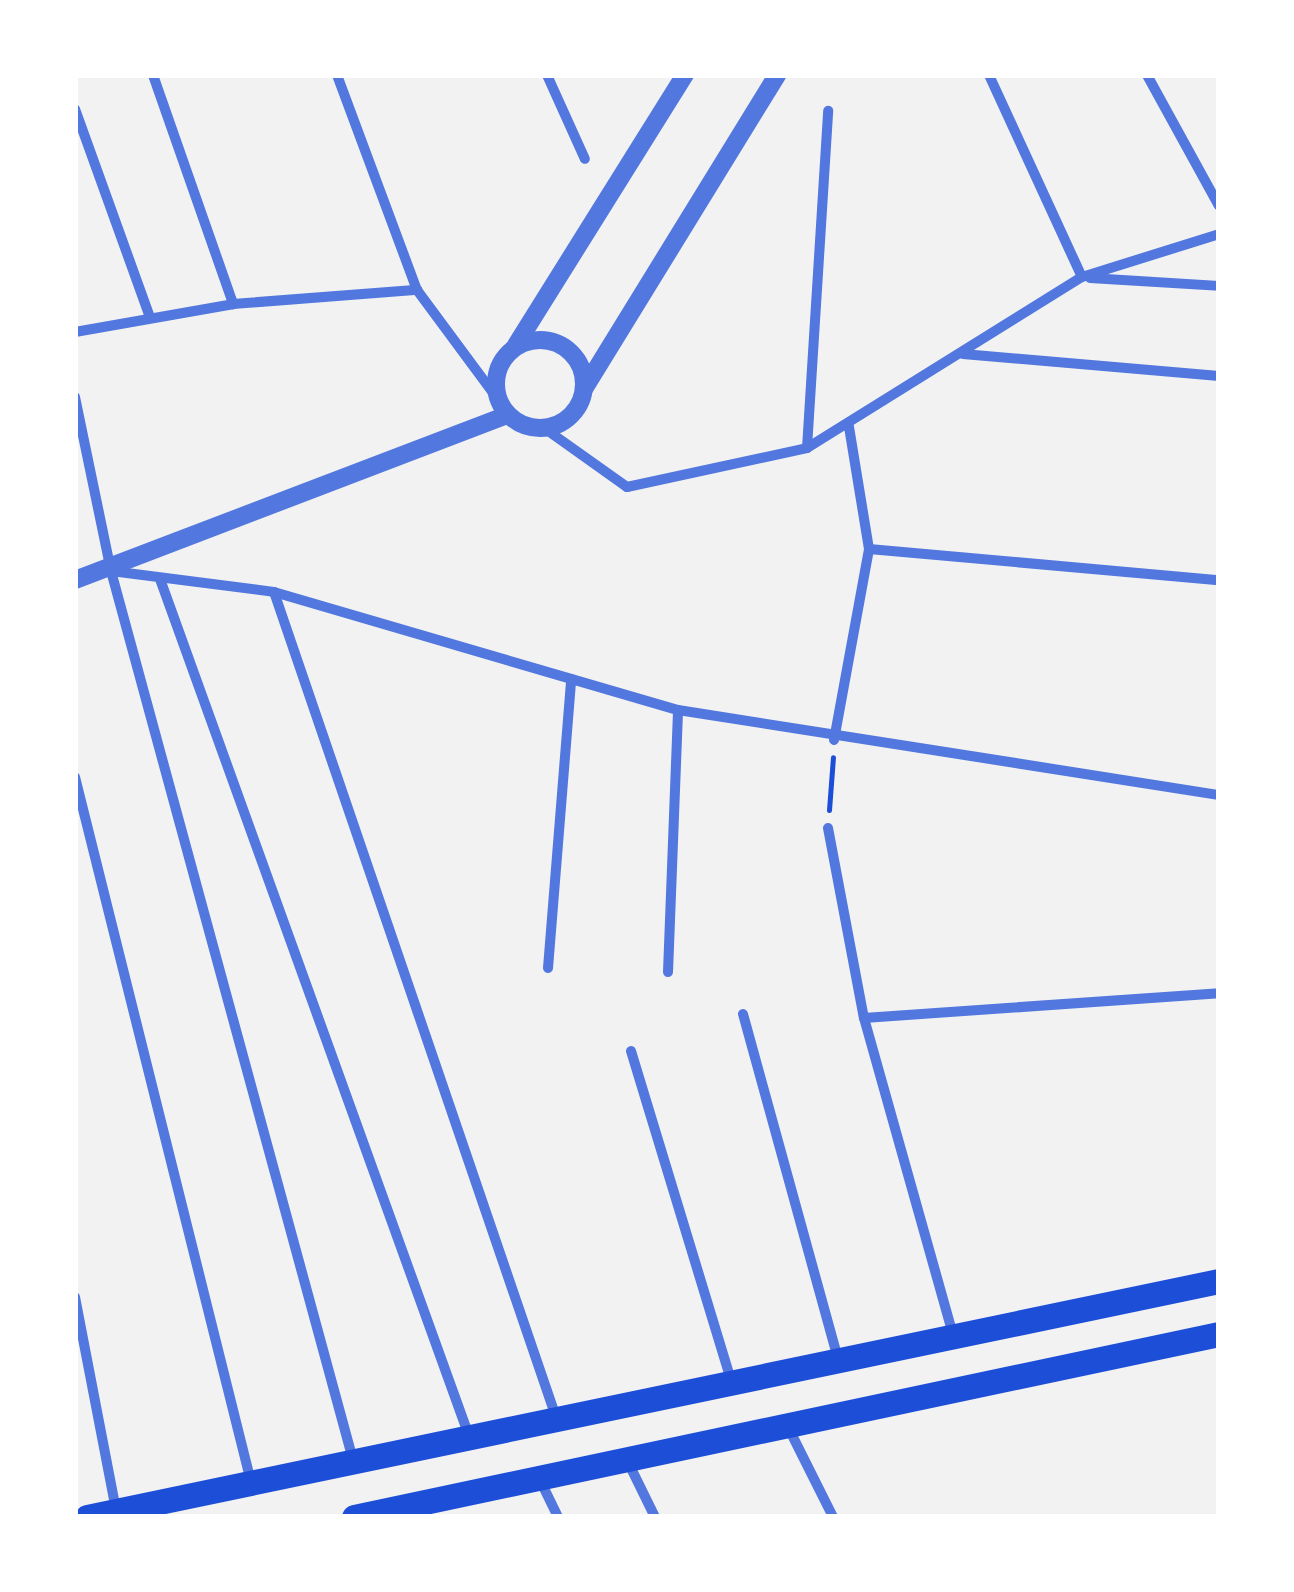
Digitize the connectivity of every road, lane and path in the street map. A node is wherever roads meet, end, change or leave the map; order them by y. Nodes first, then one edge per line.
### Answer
1 (153, 75) edge
2 (337, 75) edge
3 (548, 75) edge
4 (685, 75) edge
5 (776, 75) edge
6 (990, 75) edge
7 (1147, 75) edge
8 (75, 109) edge
9 (828, 112) dead end
10 (585, 159) dead end
11 (1219, 206) edge
12 (1219, 234) edge
13 (1082, 277) junction
14 (1219, 286) edge
15 (417, 290) junction
16 (233, 304) junction
17 (150, 317) junction
18 (75, 332) edge
19 (516, 345) junction
20 (962, 354) junction
21 (1219, 376) edge
22 (584, 389) junction
23 (75, 397) edge
24 (497, 398) junction
25 (508, 415) junction
26 (850, 427) junction
27 (544, 428) junction
28 (807, 448) junction
29 (869, 550) junction
30 (75, 568) edge
31 (111, 571) junction
32 (160, 579) junction
33 (75, 580) edge
34 (1219, 580) edge
35 (274, 592) junction
36 (571, 679) junction
37 (678, 710) junction
38 (834, 740) junction
39 (75, 777) edge
40 (1219, 794) edge
41 (828, 828) joint
42 (548, 968) dead end
43 (668, 972) dead end
44 (1219, 993) edge
45 (744, 1014) dead end
46 (864, 1018) junction
47 (631, 1051) dead end
48 (1219, 1280) edge
49 (75, 1297) edge
50 (1219, 1334) edge
51 (953, 1335) junction
52 (838, 1359) junction
53 (732, 1381) junction
54 (557, 1418) junction
55 (788, 1427) junction
56 (470, 1437) junction
57 (628, 1461) junction
58 (354, 1462) junction
59 (540, 1478) junction
60 (251, 1482) junction
61 (116, 1511) junction
62 (87, 1517) edge
63 (354, 1517) edge
64 (558, 1517) edge
65 (655, 1517) edge
66 (834, 1517) edge

1 - 16 street
2 - 15 street
3 - 10 street
4 - 19 street
5 - 22 street
6 - 13 street
7 - 11 street
8 - 17 street
9 - 28 street
12 - 13 street
13 - 14 street
13 - 20 street
15 - 16 street
15 - 24 street
16 - 17 street
17 - 18 street
19 - 22 street
19 - 24 street
20 - 21 street
20 - 26 street
22 - 27 street
23 - 31 street
24 - 25 street
25 - 27 street
25 - 31 street
26 - 28 street
26 - 29 street
27 - 28 street
29 - 34 street
29 - 38 street
30 - 31 street
31 - 32 street
31 - 33 street
31 - 58 street
32 - 35 street
32 - 56 street
35 - 36 street
35 - 54 street
36 - 37 street
36 - 42 street
37 - 38 street
37 - 43 street
38 - 40 street
38 - 41 path
39 - 60 street
41 - 46 street
44 - 46 street
45 - 52 street
46 - 51 street
47 - 53 street
48 - 51 main road
49 - 61 street
50 - 55 main road
51 - 52 main road
52 - 53 main road
53 - 54 main road
54 - 56 main road
55 - 57 main road
55 - 66 street
56 - 58 main road
57 - 59 main road
57 - 65 street
58 - 60 main road
59 - 63 main road
59 - 64 street
60 - 61 main road
61 - 62 main road

